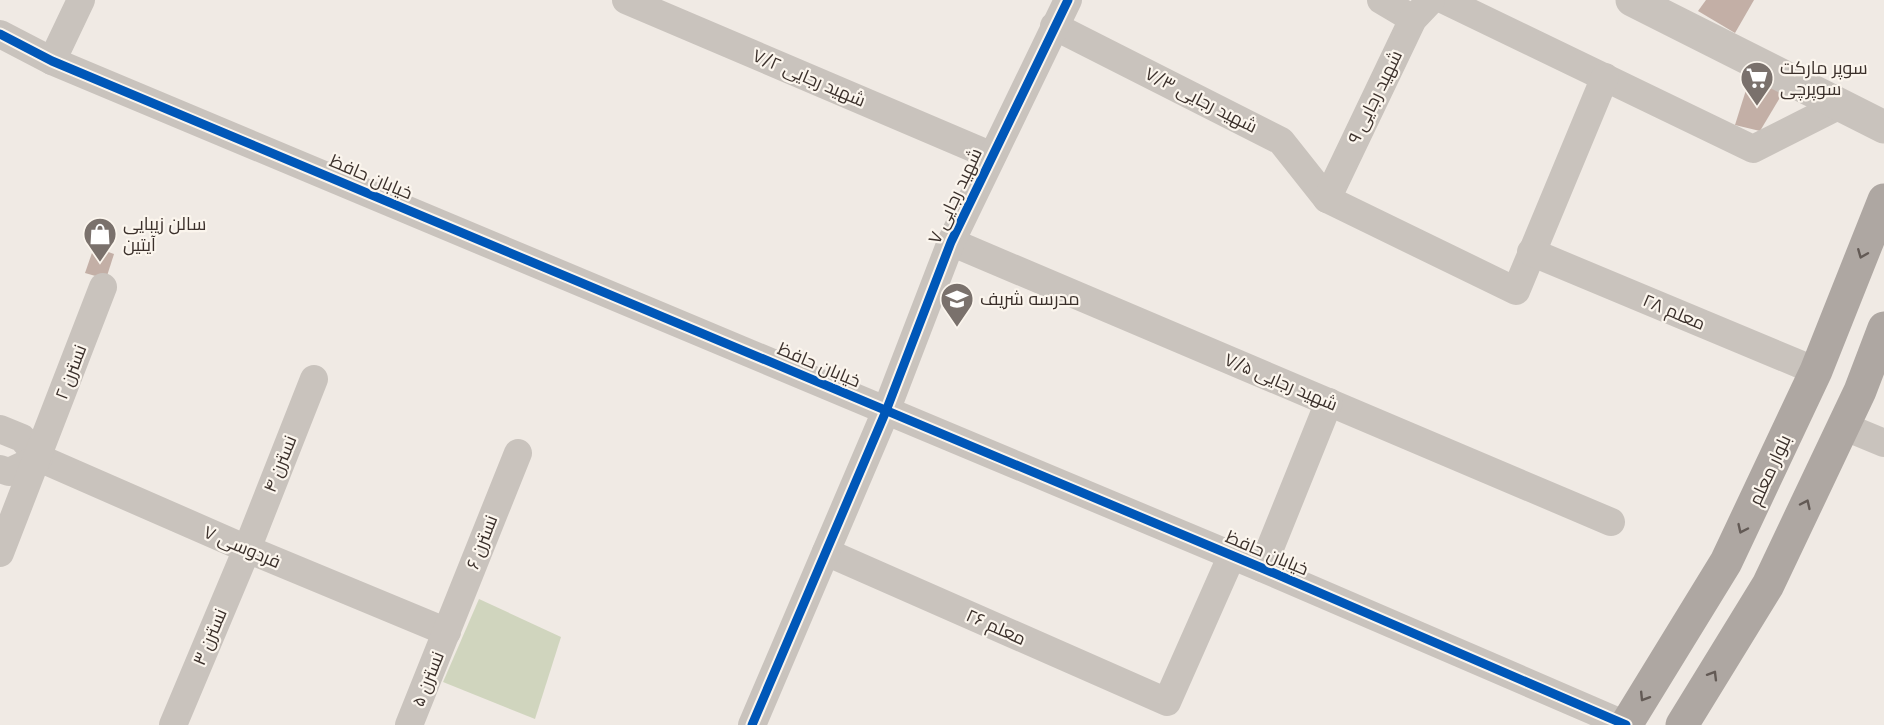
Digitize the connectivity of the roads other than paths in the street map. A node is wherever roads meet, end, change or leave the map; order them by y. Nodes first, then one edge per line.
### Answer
1 (81, 0) edge
2 (626, 0) edge
3 (1068, 0) edge
4 (1381, 0) edge
5 (1444, 0) edge
6 (1632, 0) edge
7 (1422, 9) edge
8 (1054, 26) junction
9 (0, 34) edge
10 (52, 61) junction
11 (1605, 77) junction
12 (1840, 105) junction
13 (1884, 127) edge
14 (992, 156) junction
15 (1327, 199) junction
16 (1884, 200) edge
17 (951, 242) junction
18 (1531, 252) junction
19 (103, 287) dead end
20 (1884, 328) edge
21 (1816, 372) junction
22 (314, 380) dead end
23 (1329, 402) junction
24 (886, 411) junction
25 (1843, 426) junction
26 (0, 429) edge
27 (1884, 443) edge
28 (518, 453) dead end
29 (39, 458) junction
30 (0, 469) edge
31 (1611, 522) dead end
32 (247, 549) junction
33 (826, 552) junction
34 (0, 553) edge
35 (1232, 555) junction
36 (1262, 568) junction
37 (447, 632) junction
38 (1162, 714) edge
39 (173, 725) edge
40 (409, 725) edge
41 (752, 725) edge
42 (1626, 725) edge
43 (1682, 725) edge

1 - 10 street
2 - 14 street, شهید رجایی ۷/۲
3 - 8 street, شهید رجایی ۷
4 - 7 street
5 - 11 street
6 - 12 street
7 - 15 street, شهید رجایی ۹
8 - 14 street, شهید رجایی ۷
8 - 15 street, شهید رجایی ۷/۳
9 - 10 street, خیابان حافظ
10 - 24 street, خیابان حافظ
11 - 12 street
11 - 18 street
12 - 13 street
14 - 17 street, شهید رجایی ۷
15 - 18 street
16 -> 21 main road, بلوار معلم
17 - 23 street, شهید رجایی ۷/۵
17 - 24 street, شهید رجایی ۷
18 - 21 street, معلم ۲۸
19 - 29 street, نسترن ۲
20 - 25 main road
21 -> 42 main road, بلوار معلم
22 - 32 street, نسترن ۴
23 - 31 street, شهید رجایی ۷/۵
23 - 36 street
24 - 33 street, شهید رجایی ۷
24 - 35 street, خیابان حافظ
25 - 27 street
43 -> 25 main road
26 - 29 street, فردوسی ۷
28 - 37 street, نسترن ۶
29 - 30 street
29 - 32 street, فردوسی ۷
29 - 34 street, نسترن ۲
32 - 37 street, فردوسی ۷
32 - 39 street, نسترن ۳
33 - 38 street, معلم ۲۶
33 - 41 street, شهید رجایی ۷
35 - 36 street, خیابان حافظ
35 - 38 street, معلم ۲۶
36 - 42 street, خیابان حافظ
37 - 40 street, نسترن ۵

